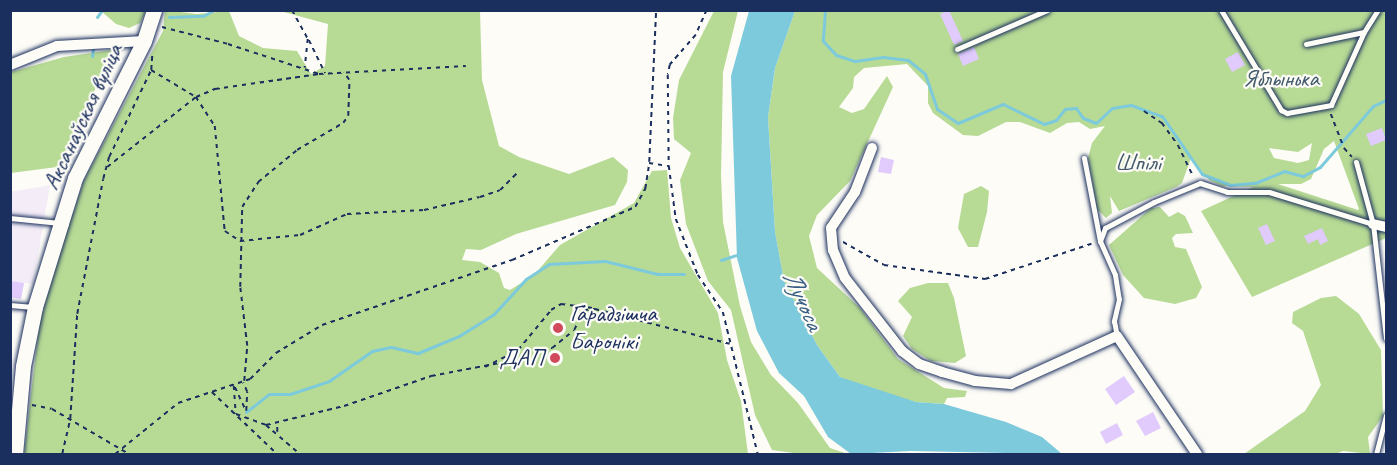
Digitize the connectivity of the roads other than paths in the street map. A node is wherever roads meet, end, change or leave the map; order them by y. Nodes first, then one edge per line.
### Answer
1 (1047, 10) edge
2 (1221, 10) edge
3 (1378, 10) edge
4 (152, 17) edge
5 (1364, 32) junction
6 (1306, 44) dead end
7 (148, 45) junction
8 (957, 49) dead end
9 (10, 66) edge
10 (872, 148) dead end
11 (1084, 158) dead end
12 (1356, 162) road end
13 (10, 218) edge
14 (61, 223) junction
15 (1373, 224) junction
16 (1386, 227) edge
17 (1100, 241) junction
18 (10, 305) edge
19 (35, 307) junction
20 (1117, 336) junction
21 (1386, 338) edge
22 (14, 402) edge
23 (1386, 415) edge
24 (15, 454) edge
25 (1197, 454) edge
26 (1376, 454) edge

1 - 8 lane
2 - 5 lane
3 - 5 lane
4 - 7 street, Аксанаўская вуліца
5 - 6 lane
7 - 9 street
7 - 14 street, Аксанаўская вуліца
10 - 20 street
11 - 17 lane
12 - 15 lane
13 - 14 lane
14 - 19 street, Аксанаўская вуліца
15 - 16 street
15 - 17 lane
15 - 21 lane
17 - 20 lane
18 - 19 lane
19 - 22 street, Аксанаўская вуліца
20 - 25 street
22 - 24 street, Аксанаўская вуліца
23 - 26 lane

